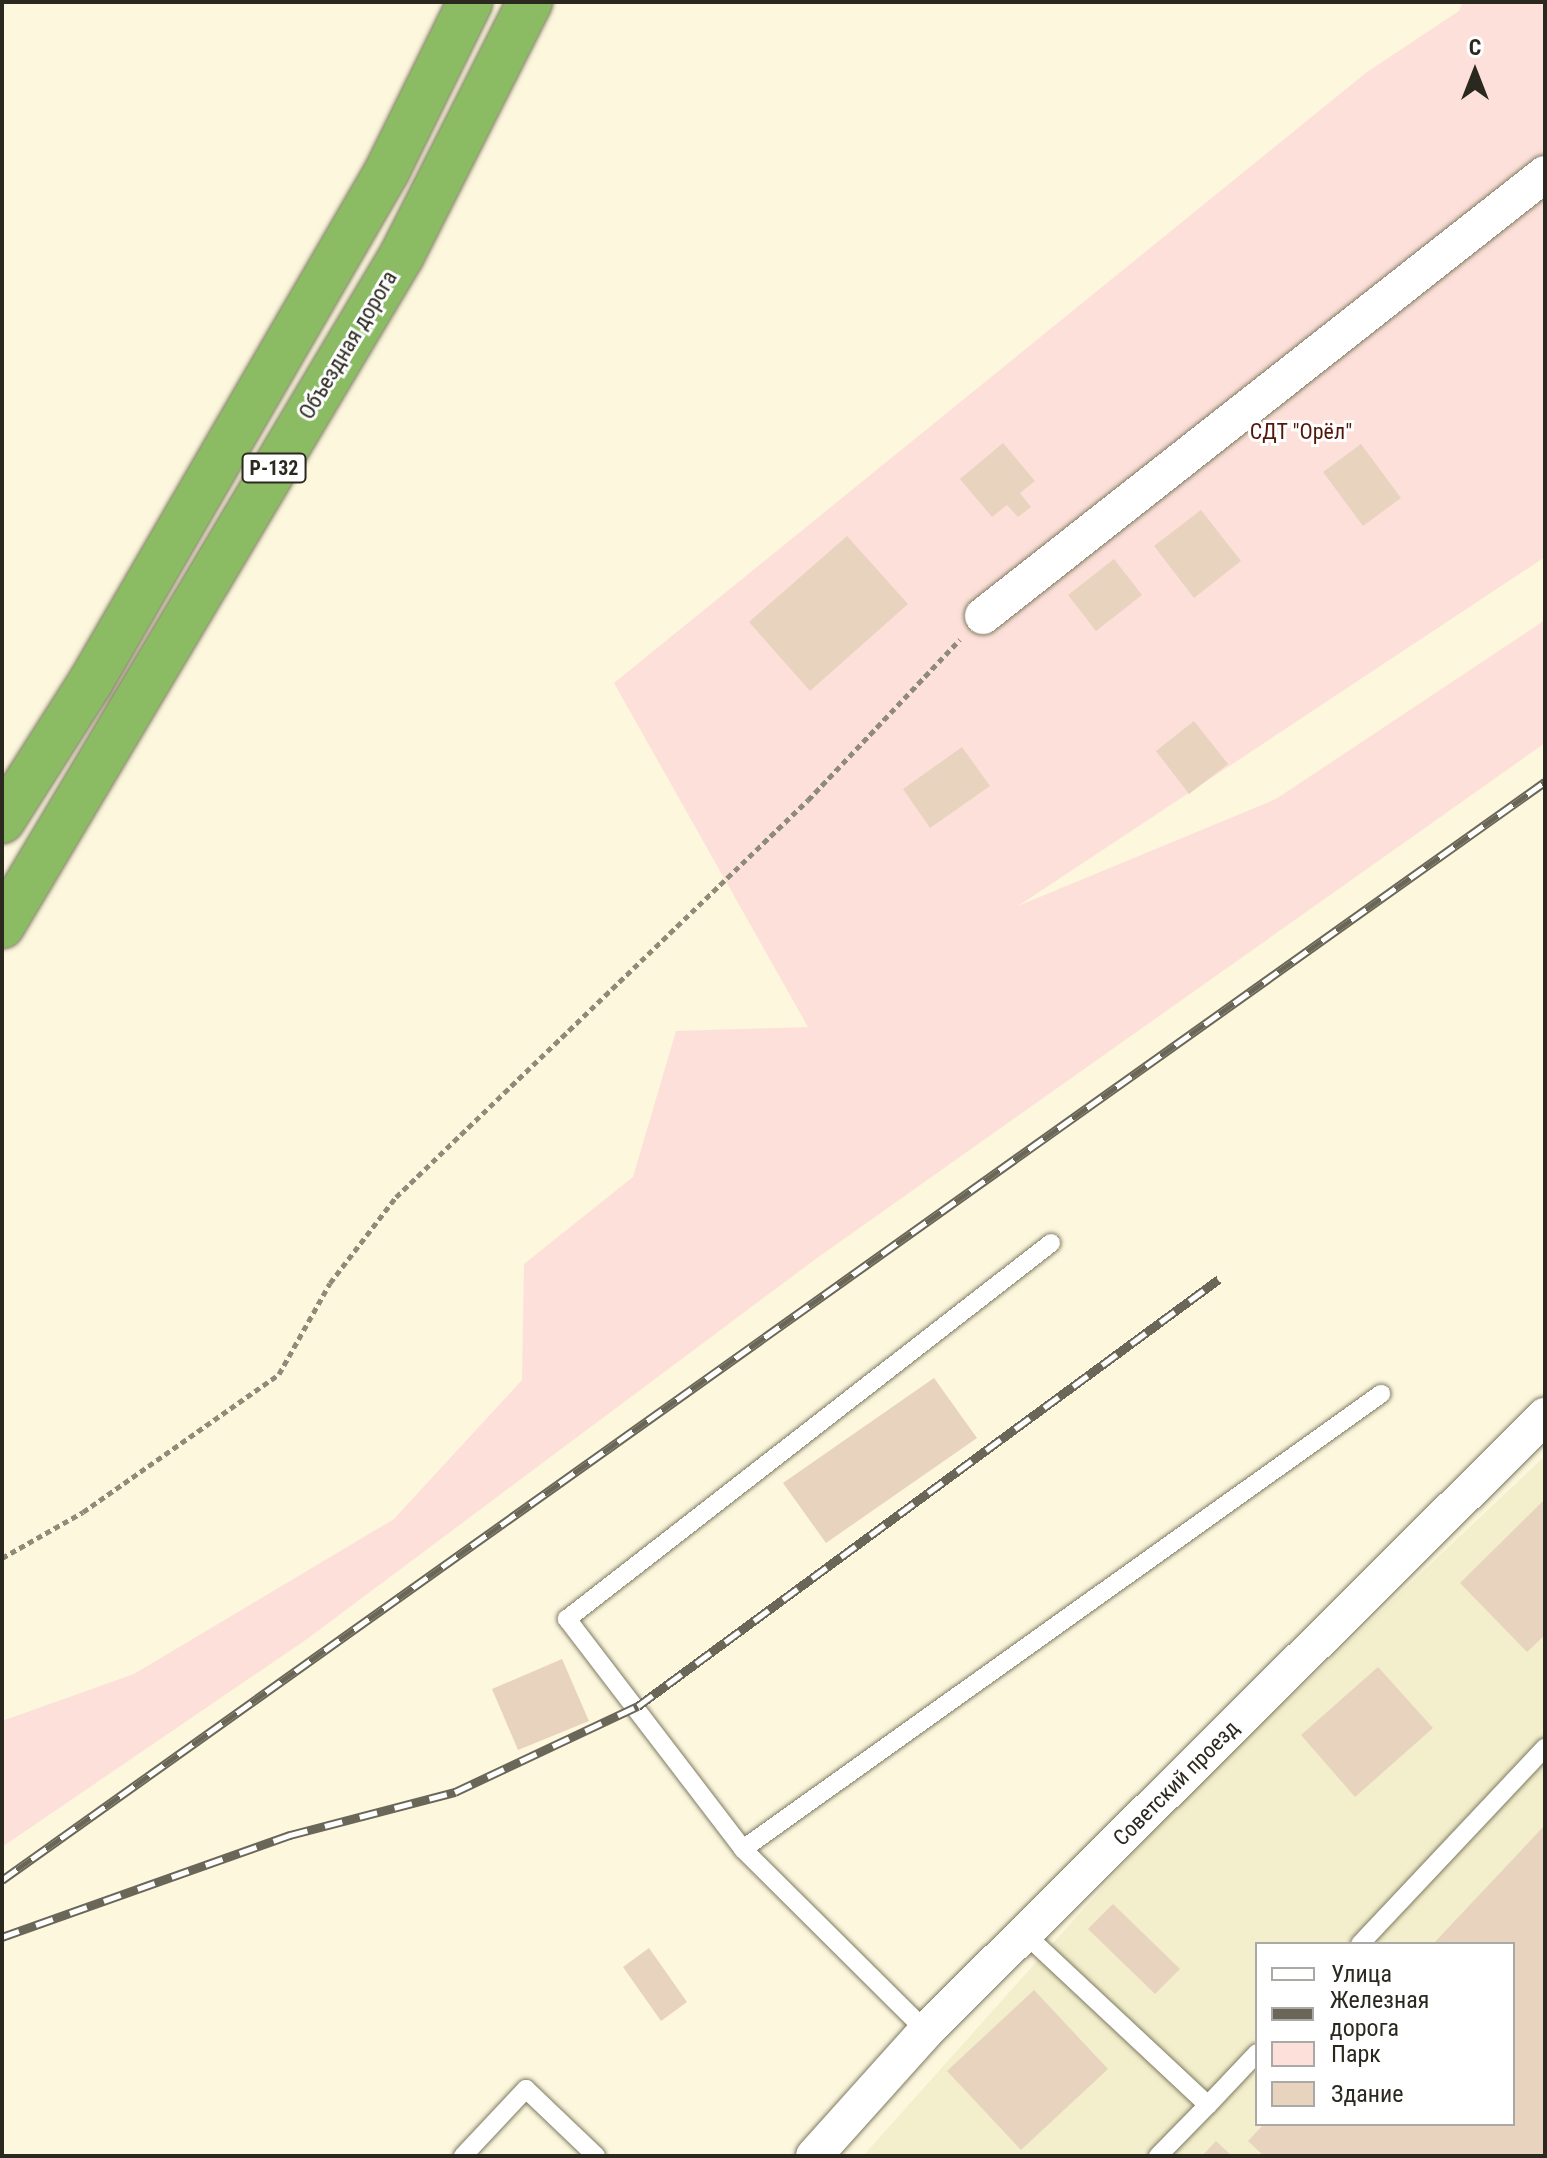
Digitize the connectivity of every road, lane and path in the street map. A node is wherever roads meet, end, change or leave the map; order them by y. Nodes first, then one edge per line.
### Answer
1 (470, 2) edge
2 (530, 2) edge
3 (1545, 174) edge
4 (983, 616) joint
5 (2, 821) edge
6 (2, 926) edge
7 (1051, 1243) dead end
8 (1381, 1394) dead end
9 (1545, 1416) edge
10 (2, 1558) edge
11 (1545, 1748) edge
12 (743, 1849) junction
13 (1024, 1933) junction
14 (1362, 1942) edge
15 (926, 2031) junction
16 (1255, 2055) edge
17 (1208, 2105) junction
18 (463, 2156) edge
19 (596, 2156) edge
20 (814, 2156) edge
21 (1158, 2156) edge

1 - 5 highway, Р-132
2 - 6 highway, Объездная дорога / Р-132
3 - 4 street
4 - 10 path
7 - 12 lane
8 - 12 lane
9 - 13 street, Советский проезд
11 - 14 lane
12 - 15 lane
13 - 15 street, Советский проезд
13 - 17 lane
15 - 20 street, Советский проезд
16 - 17 lane
17 - 21 lane
18 - 19 lane

